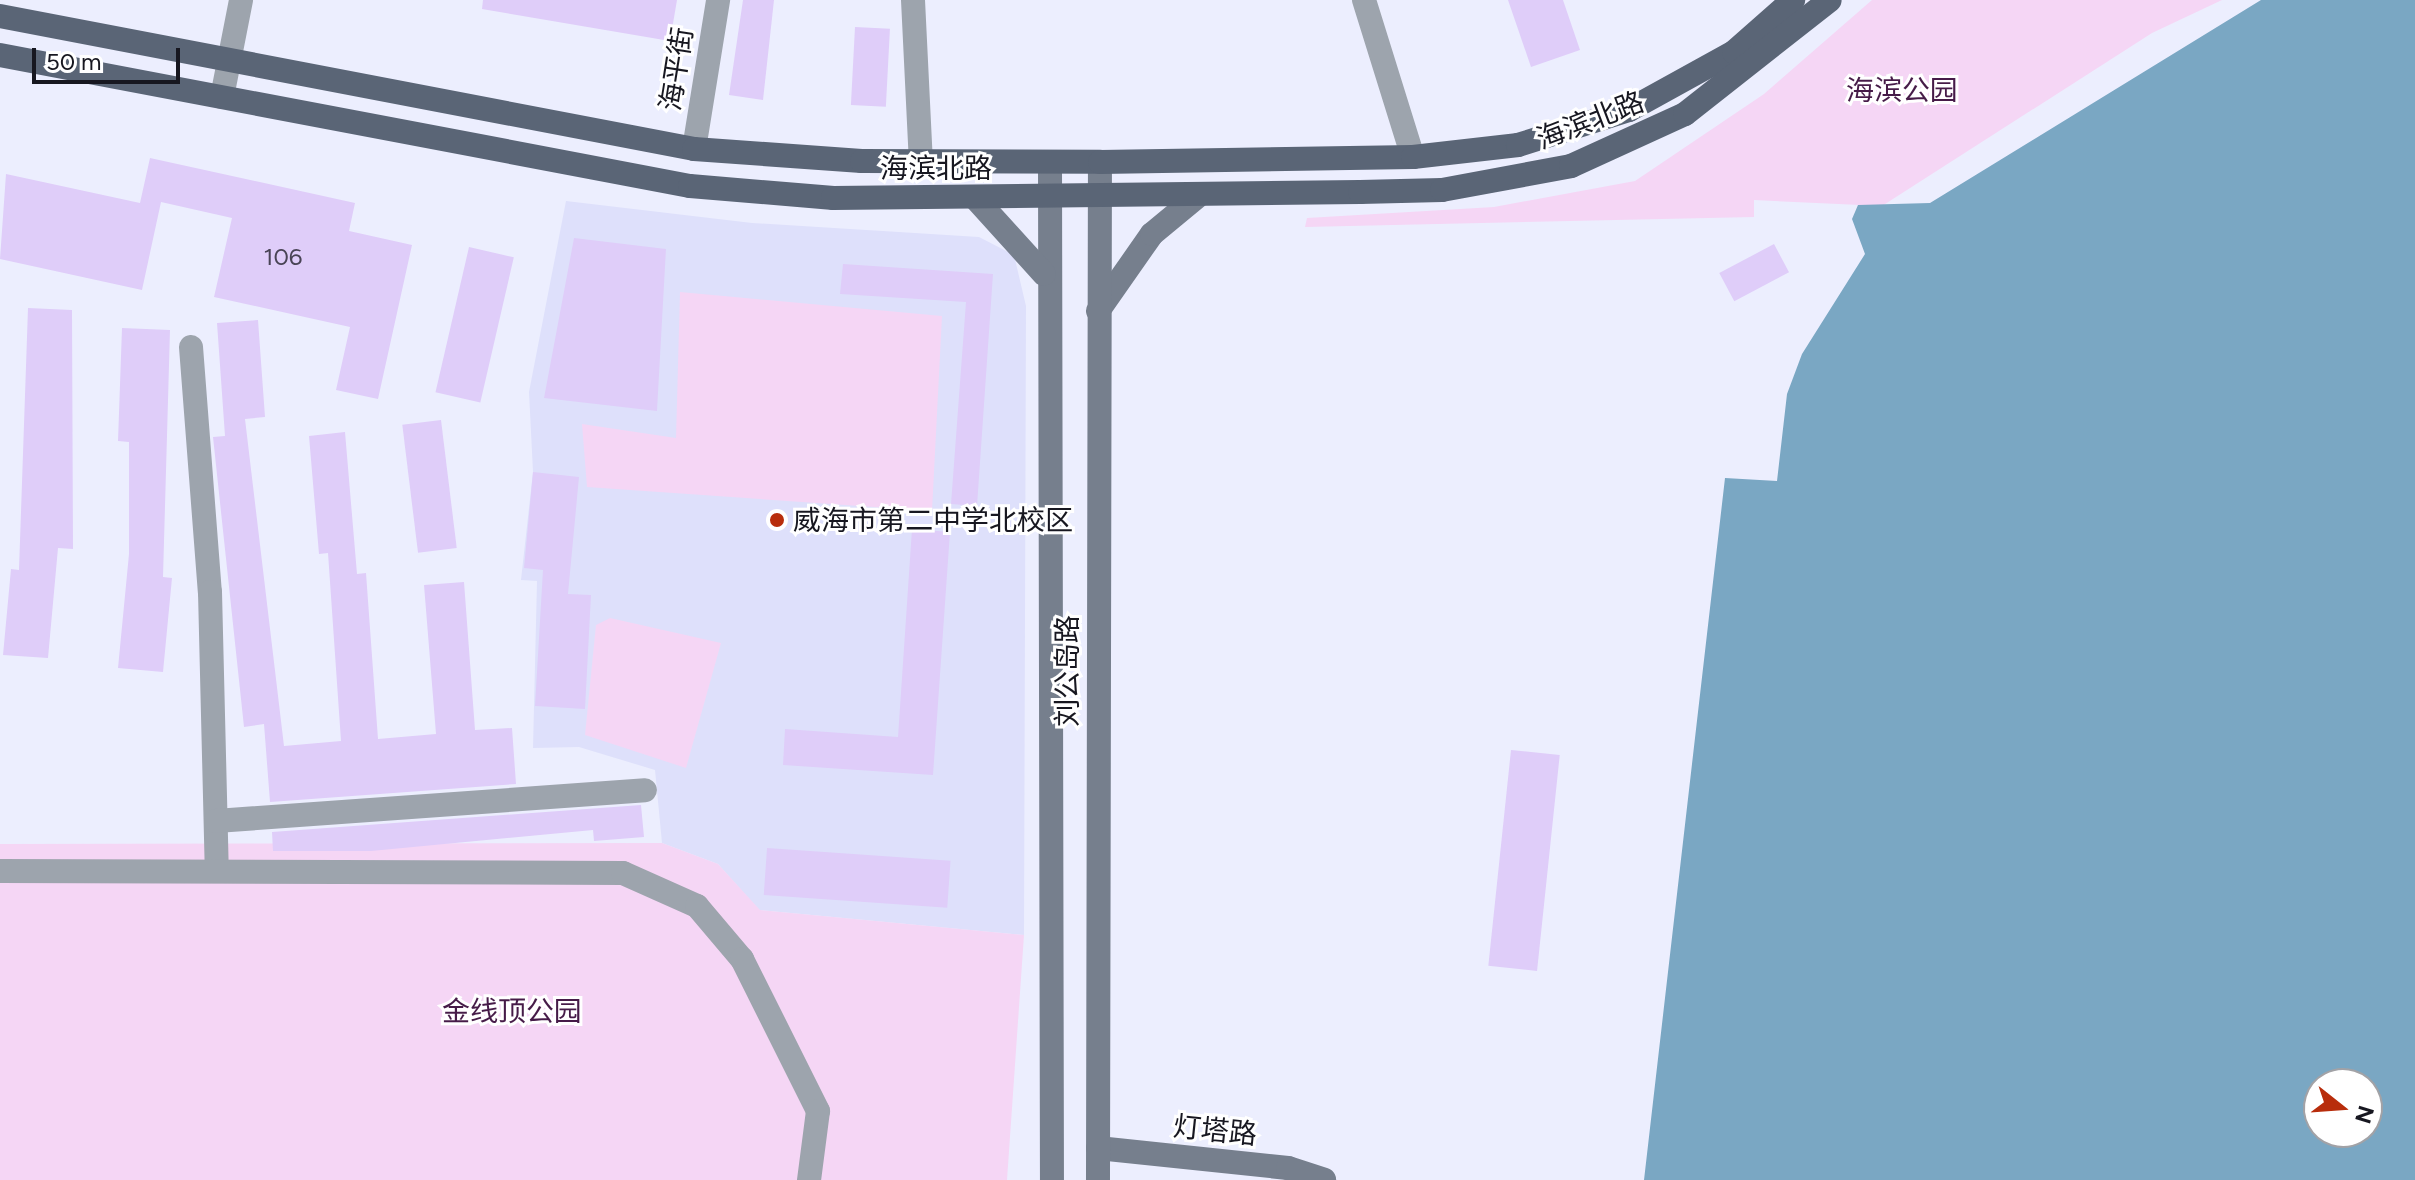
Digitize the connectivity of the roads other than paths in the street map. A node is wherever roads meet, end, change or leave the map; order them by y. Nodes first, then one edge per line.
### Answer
1 (241, 0) edge
2 (718, 0) edge
3 (913, 0) edge
4 (1364, 0) edge
5 (1793, 0) edge
6 (1830, 0) edge
7 (0, 16) edge
8 (0, 55) edge
9 (229, 59) junction
10 (222, 97) junction
11 (694, 149) junction
12 (1413, 157) junction
13 (921, 162) junction
14 (1050, 162) junction
15 (1100, 162) junction
16 (1198, 196) junction
17 (1100, 198) junction
18 (976, 199) junction
19 (1048, 199) junction
20 (1044, 274) junction
21 (1097, 313) junction
22 (191, 347) dead end
23 (645, 790) dead end
24 (216, 821) junction
25 (217, 869) junction
26 (0, 871) edge
27 (1098, 1148) junction
28 (809, 1180) edge
29 (1052, 1180) edge
30 (1098, 1180) edge
31 (1324, 1180) edge

1 - 9 street
2 - 11 street, 海平街
3 - 13 street
4 - 12 street
5 - 12 main road, 海滨北路
6 - 16 main road, 海滨北路
7 - 9 main road, 海滨北路
8 - 10 main road, 海滨北路
9 - 10 street
9 - 11 main road, 海滨北路
10 - 18 main road, 海滨北路
11 - 13 main road, 海滨北路
12 - 15 main road, 海滨北路
13 - 14 main road, 海滨北路
14 - 15 main road, 海滨北路
14 - 19 main road, 刘公岛路
15 - 17 main road, 刘公岛路
16 - 17 main road, 海滨北路
16 - 21 main road
17 - 19 main road, 海滨北路
17 - 21 main road, 刘公岛路
18 - 19 main road, 海滨北路
18 - 20 main road
19 - 20 main road, 刘公岛路
20 - 29 main road, 刘公岛路
21 - 27 main road, 刘公岛路
22 - 24 street
23 - 24 street
24 - 25 street
25 - 26 street
25 - 28 street
27 - 30 main road, 刘公岛路
27 - 31 main road, 灯塔路

